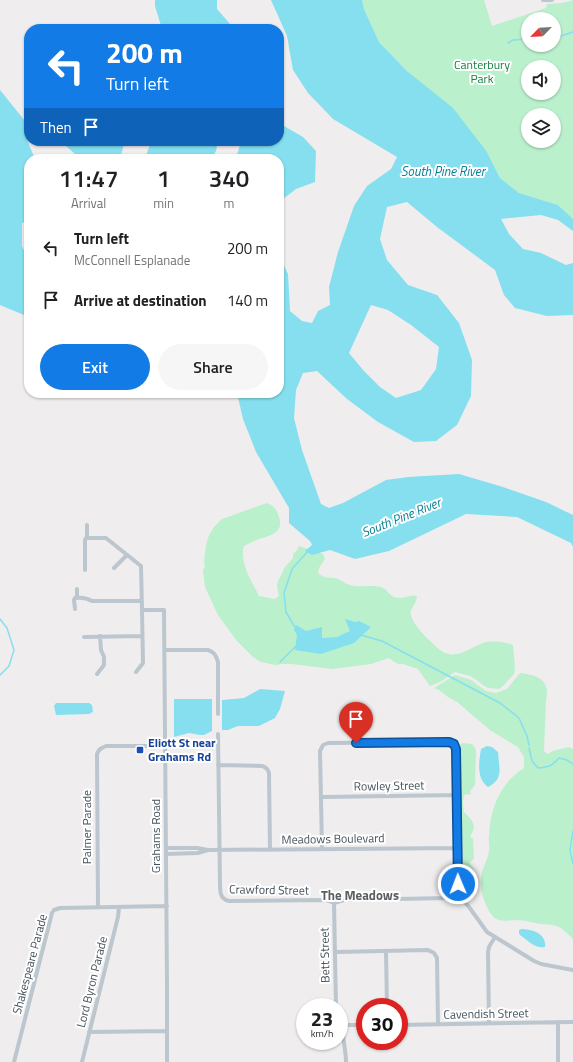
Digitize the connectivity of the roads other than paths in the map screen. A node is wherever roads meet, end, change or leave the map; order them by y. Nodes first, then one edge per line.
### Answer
1 (543, 0) edge
2 (552, 0) edge
3 (87, 524) dead end
4 (87, 538) junction
5 (127, 555) junction
6 (114, 568) dead end
7 (85, 570) dead end
8 (77, 589) dead end
9 (77, 598) junction
10 (142, 601) junction
11 (75, 609) dead end
12 (142, 610) junction
13 (100, 636) junction
14 (142, 636) junction
15 (84, 637) dead end
16 (165, 650) junction
17 (136, 672) dead end
18 (97, 674) dead end
19 (218, 714) dead end
20 (218, 734) dead end
21 (166, 746) junction
22 (218, 766) junction
23 (457, 795) junction
24 (322, 797) junction
25 (166, 848) junction
26 (457, 848) junction
27 (322, 849) junction
28 (208, 850) junction
29 (220, 850) junction
30 (270, 850) junction
31 (166, 854) junction
32 (459, 896) junction
33 (334, 903) junction
34 (120, 906) junction
35 (167, 906) junction
36 (98, 907) junction
37 (495, 937) junction
38 (336, 952) junction
39 (386, 952) junction
40 (573, 970) edge
41 (336, 998) edge
42 (387, 998) edge
43 (558, 1022) junction
44 (573, 1022) edge
45 (438, 1024) junction
46 (489, 1024) junction
47 (408, 1025) edge
48 (167, 1031) junction
49 (89, 1032) junction
50 (346, 1050) edge
51 (14, 1062) edge
52 (82, 1062) edge
53 (167, 1062) edge
54 (346, 1062) edge
55 (558, 1062) edge

1 - 2 street
3 - 4 street
4 - 5 street
4 - 7 street
5 - 6 street
5 - 10 street
8 - 9 street
9 - 10 street
9 - 11 street
10 - 12 street
12 - 14 street
12 - 16 street, Grahams Road
13 - 14 street
13 - 15 street
13 - 18 street
14 - 17 street
16 - 19 street
16 - 21 street, Grahams Road
20 - 22 street, Crawford Street
21 - 25 street, Grahams Road
21 - 36 street, Palmer Parade
22 - 29 street, Crawford Street
22 - 30 street
23 - 24 street, Rowley Street
23 - 24 street
23 - 26 street
24 - 27 street
25 - 28 street, Meadows Boulevard
25 - 31 street, Grahams Road
26 - 27 street, Meadows Boulevard
26 - 32 street
27 - 30 street, Meadows Boulevard
28 - 29 street, Meadows Boulevard
28 - 31 street, Meadows Boulevard
29 - 30 street, Meadows Boulevard
29 - 33 street, Crawford Street
31 - 35 street, Grahams Road
32 - 33 street, Crawford Street
32 - 37 street
33 - 38 street, Bett Street
34 - 35 street, Shakespeare Parade
34 - 36 street, Shakespeare Parade
34 - 49 street, Lord Byron Parade
35 - 48 street, Grahams Road
36 - 51 street, Shakespeare Parade
37 - 40 street
37 - 46 street
38 - 39 street
38 - 41 street, Bett Street
39 - 42 street
39 - 45 street
43 - 44 street, Cavendish Street
43 - 46 street, Cavendish Street
43 - 55 street
45 - 46 street, Cavendish Street
45 - 47 street, Cavendish Street
48 - 49 street
48 - 53 street, Grahams Road
49 - 52 street, Lord Byron Parade
50 - 54 street

